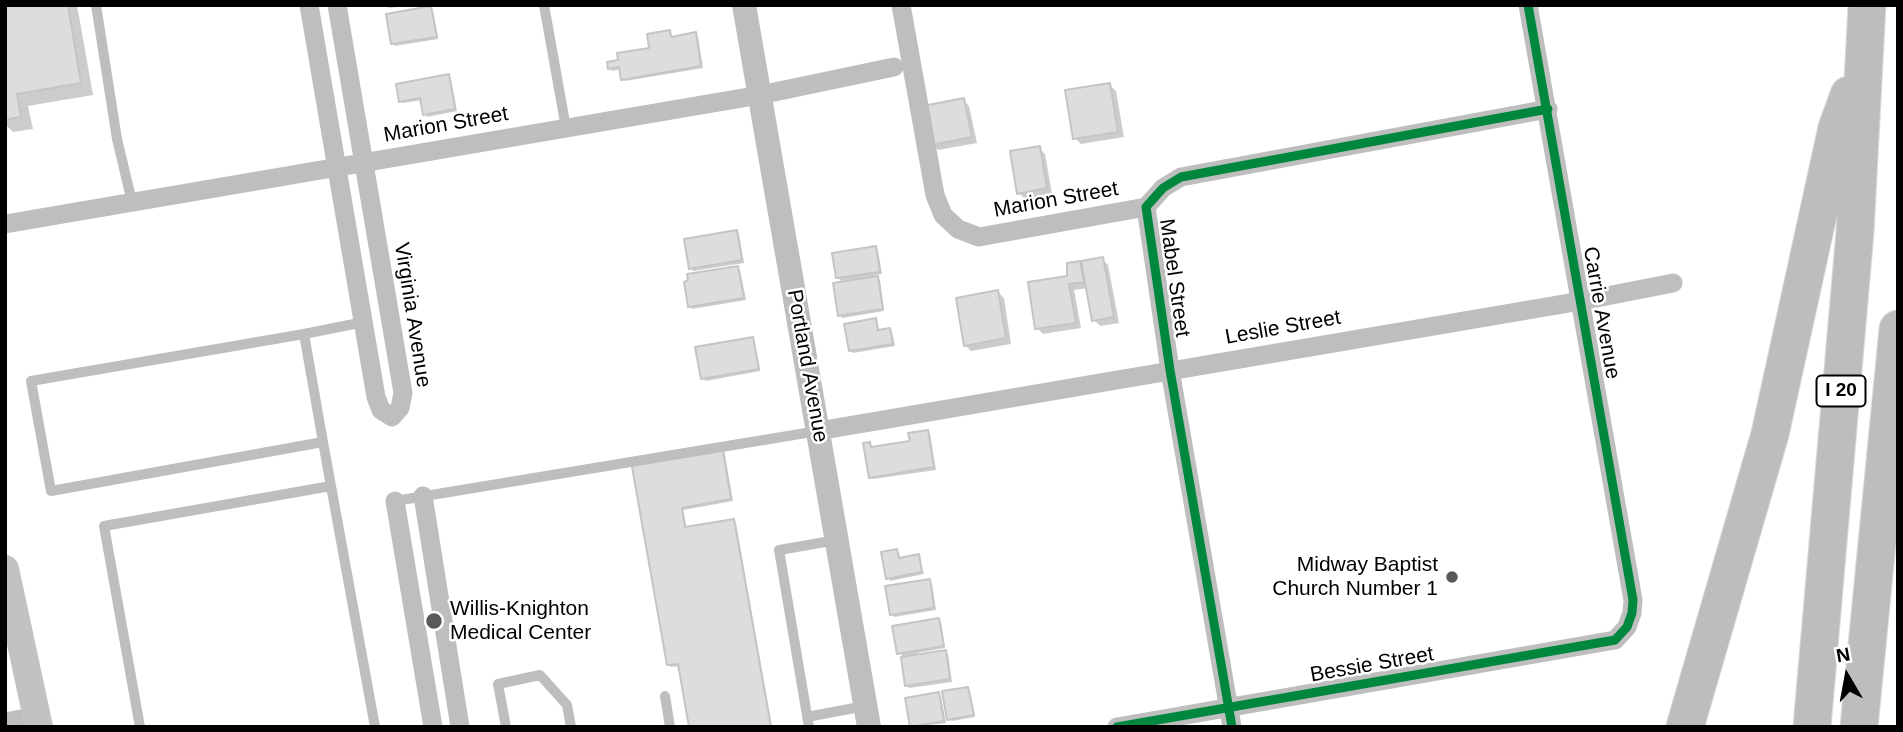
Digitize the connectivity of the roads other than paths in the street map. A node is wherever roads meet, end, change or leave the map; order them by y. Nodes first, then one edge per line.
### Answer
1 (96, 5) edge
2 (309, 5) edge
3 (337, 5) edge
4 (544, 5) edge
5 (744, 5) edge
6 (901, 5) edge
7 (1528, 5) edge
8 (1867, 5) edge
9 (1864, 55) junction
10 (894, 68) dead end
11 (760, 95) junction
12 (1548, 109) junction
13 (566, 128) junction
14 (364, 162) junction
15 (337, 167) junction
16 (132, 202) junction
17 (1146, 207) junction
18 (5, 224) edge
19 (1673, 283) dead end
20 (1581, 301) junction
21 (364, 322) junction
22 (1898, 329) edge
23 (304, 334) junction
24 (1170, 370) junction
25 (818, 431) junction
26 (323, 442) junction
27 (331, 486) junction
28 (423, 496) junction
29 (395, 501) joint
30 (837, 540) junction
31 (5, 569) edge
32 (1627, 627) joint
33 (665, 696) dead end
34 (867, 716) edge
35 (1230, 717) edge
36 (5, 722) edge
37 (38, 722) edge
38 (808, 722) edge
39 (140, 727) edge
40 (375, 727) edge
41 (433, 727) edge
42 (460, 727) edge
43 (506, 727) edge
44 (571, 727) edge
45 (670, 727) edge
46 (1117, 727) edge
47 (1685, 727) edge
48 (1812, 727) edge
49 (1859, 727) edge

1 - 16 lane
2 - 15 street, Virginia Avenue
3 - 14 street, Virginia Avenue
4 - 13 lane
5 - 11 street, Portland Avenue
6 - 17 street, Marion Street
7 - 12 street, Carrie Avenue
8 - 9 highway, I 20
9 - 47 highway
9 - 48 highway, I 20
10 - 11 street, Marion Street
11 - 13 street, Marion Street
11 - 25 street, Portland Avenue
12 - 17 street, Mabel Street
12 - 20 street, Carrie Avenue
13 - 14 street, Marion Street
14 - 15 street, Marion Street
14 - 21 street, Virginia Avenue
15 - 16 street, Marion Street
15 - 21 street, Virginia Avenue
16 - 18 street, Marion Street
17 - 24 street, Mabel Street
19 - 20 street, Leslie Street
20 - 24 street, Leslie Street
20 - 32 street, Carrie Avenue
21 - 23 lane
22 - 49 highway, I 20
23 - 26 lane
23 - 26 lane
24 - 25 street, Leslie Street
24 - 35 street, Mabel Street
25 - 28 lane
25 - 30 street, Portland Avenue
26 - 27 lane
27 - 39 lane
27 - 40 lane
28 - 29 lane
28 - 42 street
29 - 41 street
30 - 34 street, Portland Avenue
30 - 38 lane
31 - 37 main road
32 - 35 street, Bessie Street
33 - 45 lane
34 - 38 lane
35 - 46 street, Bessie Street
36 - 37 street
43 - 44 lane

